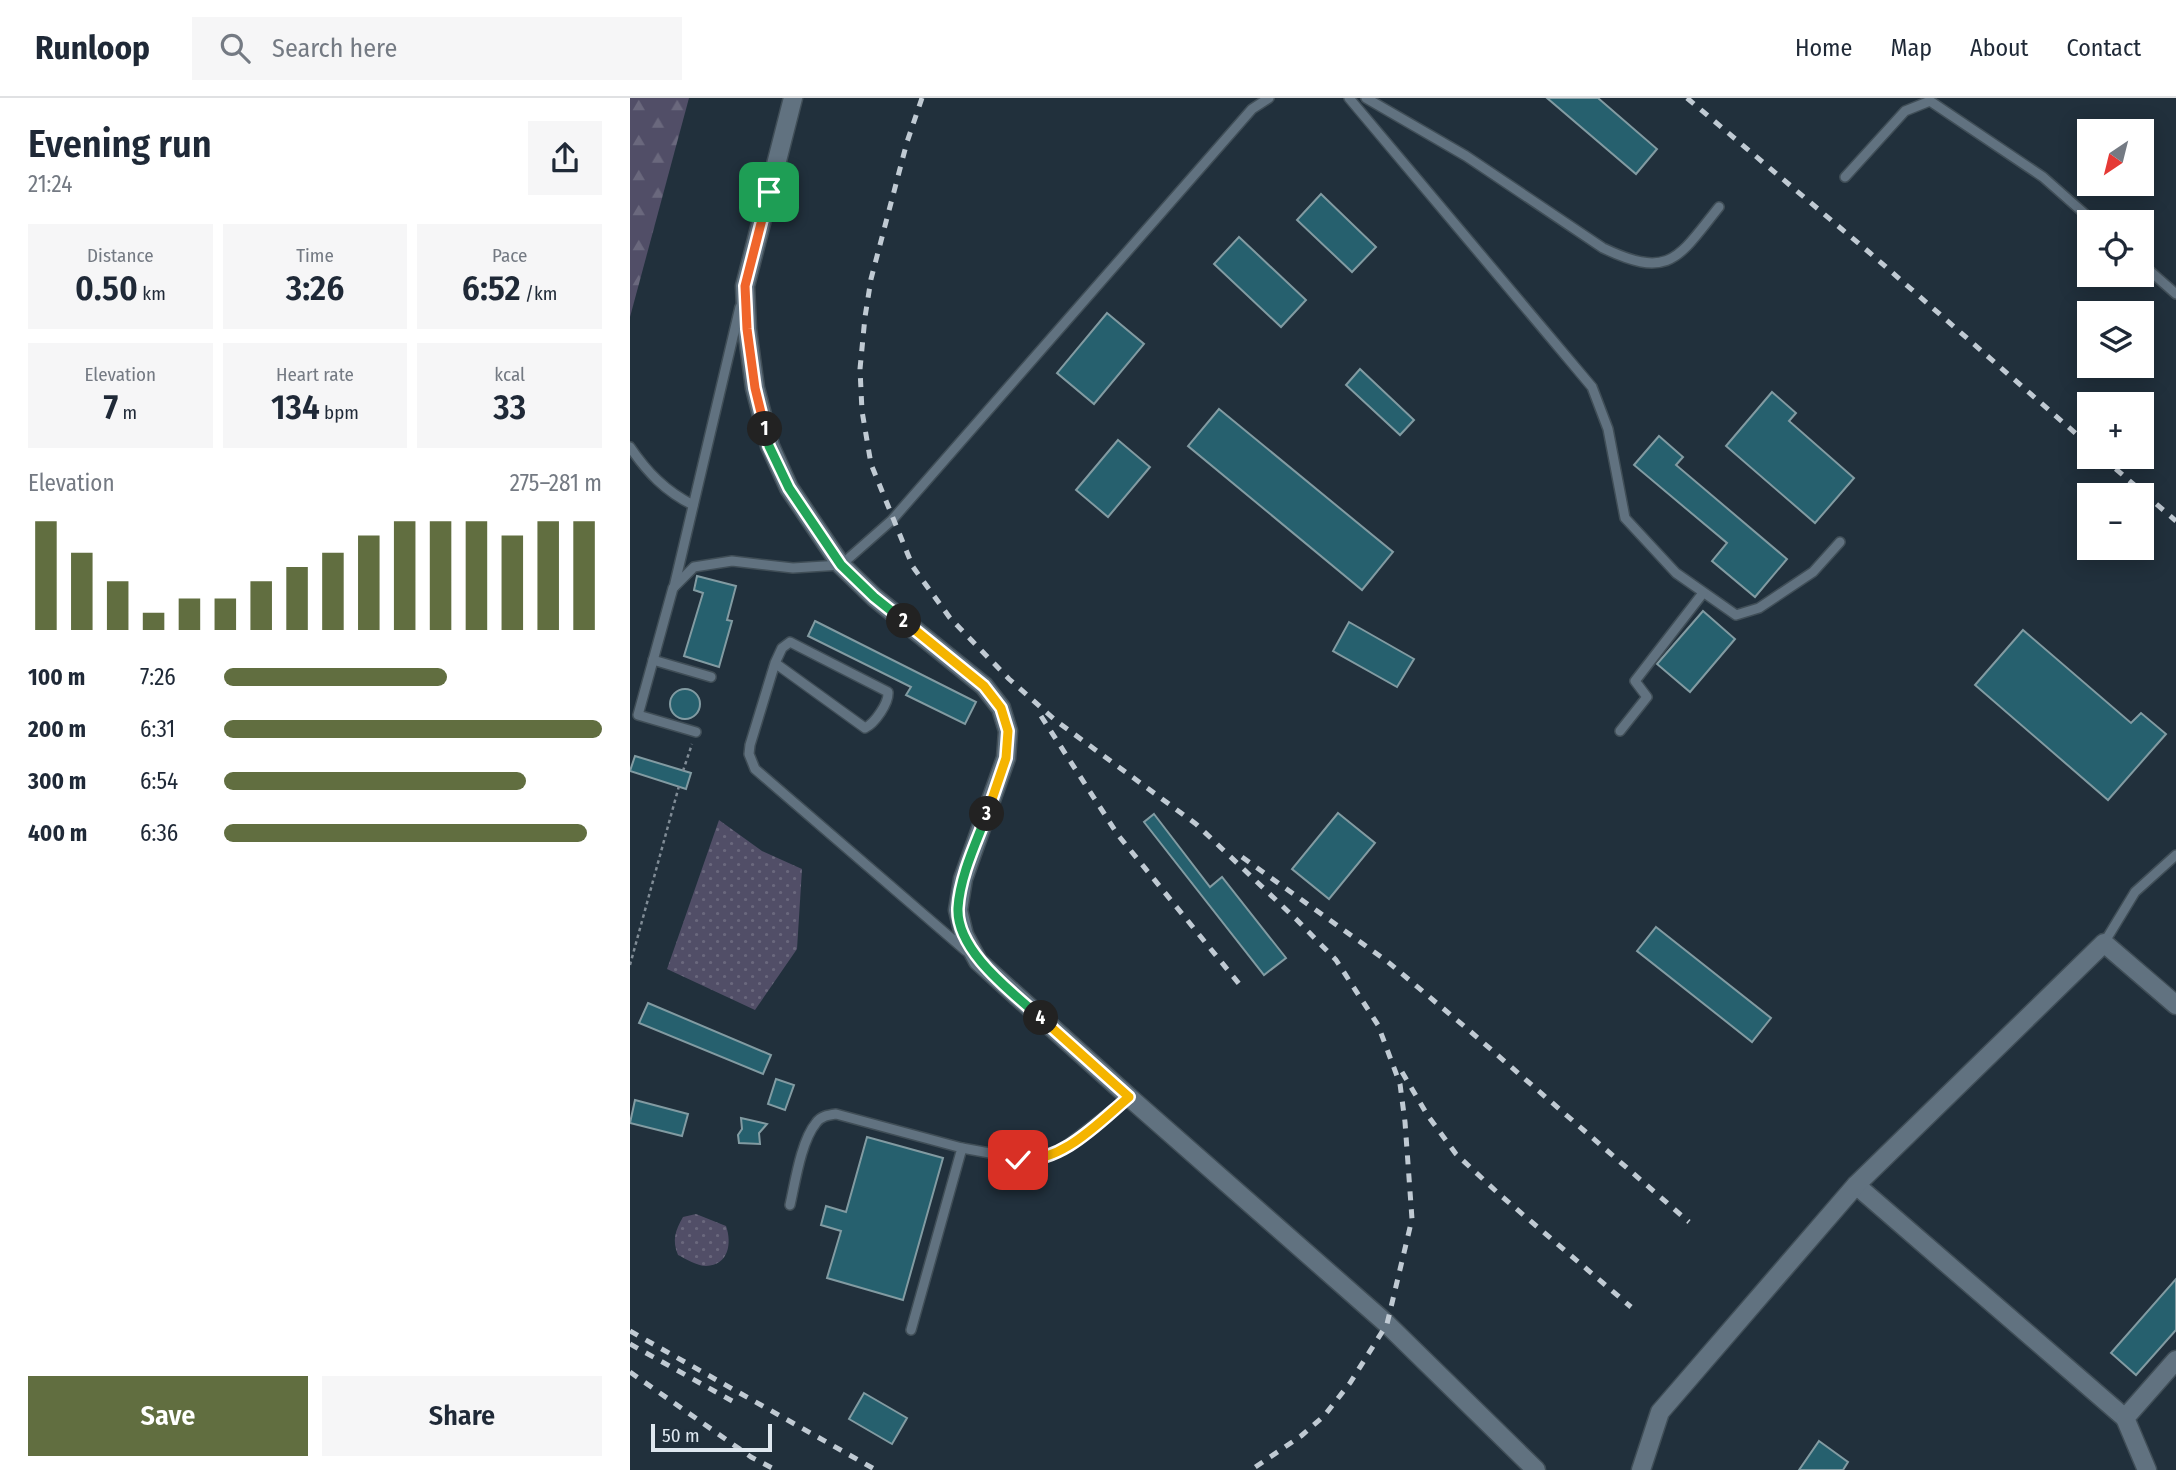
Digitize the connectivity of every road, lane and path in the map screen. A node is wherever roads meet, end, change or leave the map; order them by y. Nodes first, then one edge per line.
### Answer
1 (793, 98) edge
2 (1269, 98) edge
3 (1349, 98) edge
4 (1366, 98) edge
5 (1845, 177) dead end
6 (1719, 207) dead end
7 (2080, 210) edge
8 (2154, 275) edge
9 (745, 286) junction
10 (2176, 294) edge
11 (630, 446) edge
12 (693, 505) junction
13 (1840, 542) dead end
14 (841, 565) junction
15 (673, 588) junction
16 (1703, 593) junction
17 (653, 660) junction
18 (775, 663) junction
19 (711, 677) dead end
20 (1620, 731) dead end
21 (696, 732) joint
22 (683, 771) dead end
23 (678, 786) dead end
24 (2176, 855) edge
25 (2104, 943) junction
26 (978, 961) junction
27 (630, 965) edge
28 (2176, 1005) edge
29 (1129, 1097) junction
30 (962, 1148) junction
31 (1856, 1185) junction
32 (790, 1205) dead end
33 (911, 1330) dead end
34 (2176, 1360) edge
35 (2125, 1418) junction
36 (1536, 1470) edge
37 (1641, 1470) edge
38 (2147, 1470) edge

1 - 9 street
2 - 14 lane
3 - 16 lane
4 - 6 lane
5 - 7 lane
8 - 10 lane
9 - 12 lane
9 - 14 street
11 - 12 lane
12 - 15 lane
13 - 16 lane
14 - 15 lane
14 - 26 street
15 - 17 lane
16 - 20 lane
17 - 19 lane
17 - 21 lane
18 - 18 lane
18 - 26 lane
21 - 22 path
23 - 27 path
24 - 25 lane
25 - 28 street
25 - 31 street
26 - 29 street
29 - 30 lane
29 - 36 street
30 - 32 lane
30 - 33 lane
31 - 35 street
31 - 37 street
34 - 35 street
35 - 38 street

